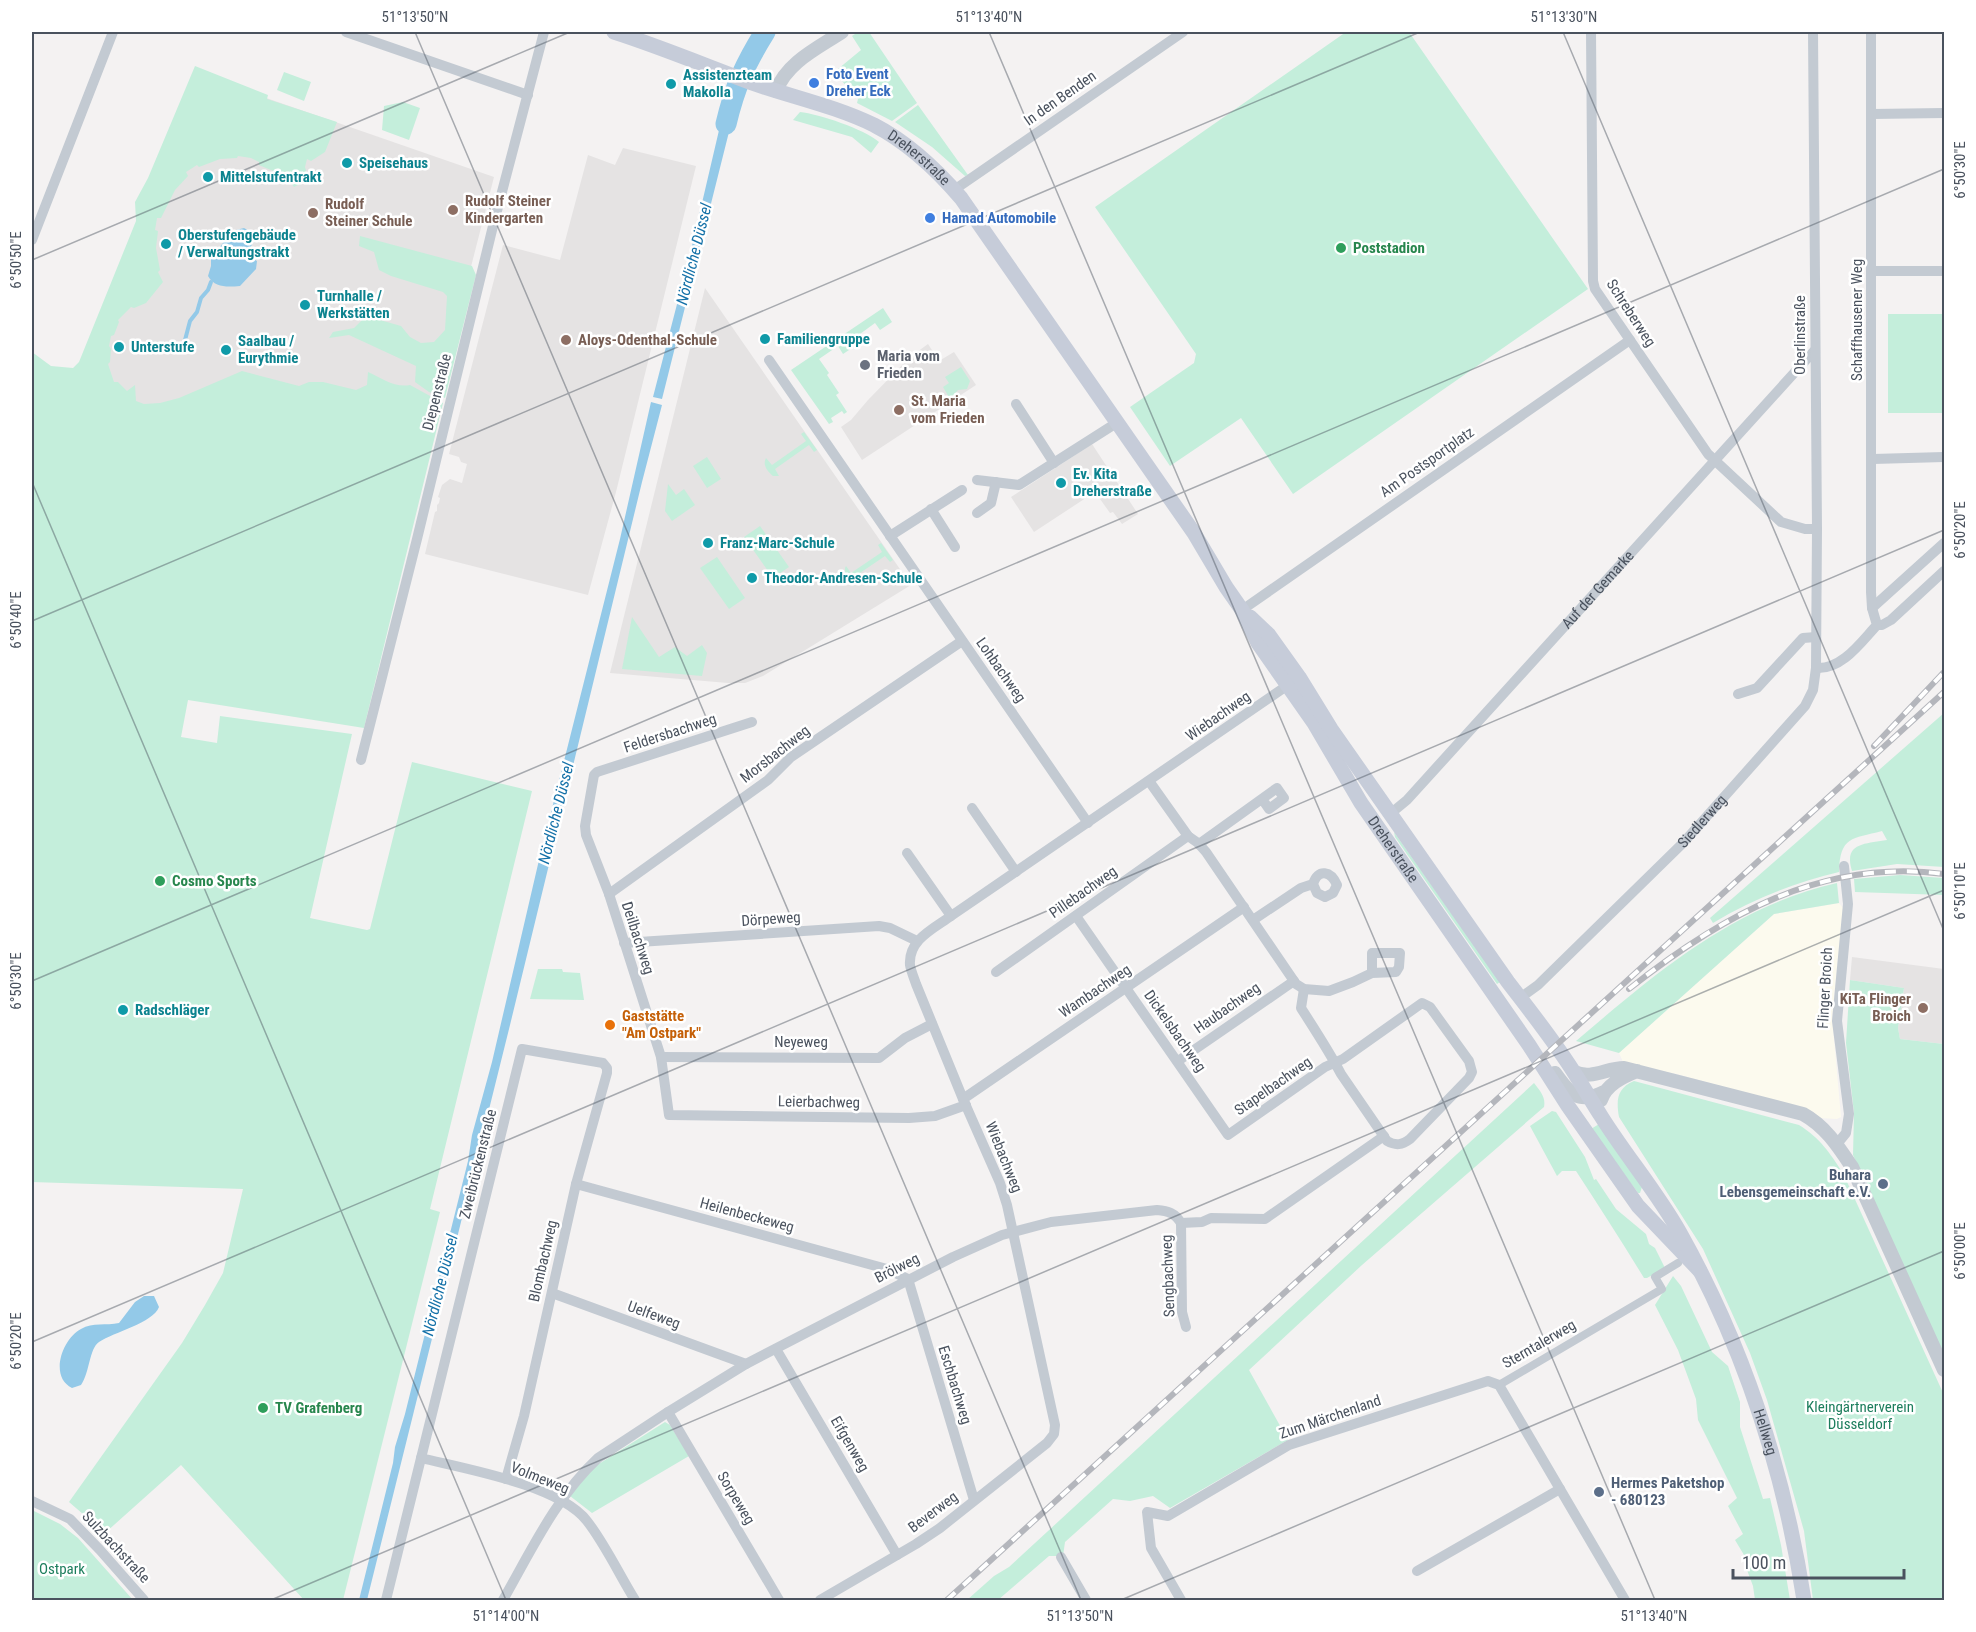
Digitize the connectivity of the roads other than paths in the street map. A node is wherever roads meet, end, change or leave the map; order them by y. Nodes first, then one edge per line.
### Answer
1 (113, 32) edge
2 (346, 32) edge
3 (544, 32) edge
4 (614, 32) edge
5 (842, 32) edge
6 (1183, 32) edge
7 (1591, 32) edge
8 (1812, 32) edge
9 (1872, 32) edge
10 (777, 91) junction
11 (528, 95) junction
12 (1944, 113) edge
13 (1872, 114) junction
14 (954, 190) junction
15 (32, 240) edge
16 (1872, 271) junction
17 (1944, 271) edge
18 (1630, 340) junction
19 (1815, 350) junction
20 (769, 360) dead end
21 (1016, 404) dead end
22 (1118, 422) junction
23 (1944, 457) edge
24 (1872, 459) junction
25 (1715, 460) junction
26 (1054, 463) junction
27 (977, 480) dead end
28 (996, 482) junction
29 (962, 490) dead end
30 (931, 509) junction
31 (977, 513) dead end
32 (1816, 529) junction
33 (890, 536) junction
34 (1944, 543) edge
35 (955, 547) dead end
36 (1944, 571) edge
37 (1872, 608) junction
38 (1242, 610) junction
39 (1877, 625) junction
40 (1816, 637) junction
41 (962, 640) junction
42 (1816, 668) junction
43 (1288, 685) junction
44 (1738, 694) dead end
45 (752, 722) dead end
46 (1331, 729) junction
47 (361, 760) dead end
48 (597, 772) joint
49 (1149, 780) junction
50 (1262, 799) dead end
51 (972, 808) dead end
52 (1390, 814) junction
53 (1088, 823) junction
54 (1376, 824) junction
55 (1188, 836) junction
56 (1199, 844) junction
57 (907, 853) dead end
58 (1844, 866) dead end
59 (1016, 872) junction
60 (1313, 884) dead end
61 (609, 894) junction
62 (1244, 907) junction
63 (951, 916) junction
64 (1076, 916) junction
65 (1253, 920) junction
66 (917, 941) junction
67 (624, 944) junction
68 (996, 972) dead end
69 (1372, 973) dead end
70 (1294, 981) junction
71 (1126, 988) junction
72 (1304, 989) junction
73 (1520, 998) junction
74 (1504, 1009) junction
75 (932, 1024) junction
76 (1529, 1045) junction
77 (661, 1057) junction
78 (592, 1060) joint
79 (1178, 1060) junction
80 (1335, 1063) junction
81 (1637, 1071) junction
82 (1574, 1072) junction
83 (1594, 1075) junction
84 (1591, 1095) junction
85 (965, 1102) junction
86 (669, 1115) joint
87 (1583, 1127) junction
88 (1228, 1135) joint
89 (1384, 1136) junction
90 (1837, 1144) junction
91 (576, 1184) junction
92 (1181, 1223) junction
93 (1013, 1232) junction
94 (1678, 1263) dead end
95 (1700, 1271) junction
96 (908, 1279) junction
97 (552, 1293) junction
98 (1186, 1327) dead end
99 (777, 1348) junction
100 (746, 1364) junction
101 (1944, 1370) edge
102 (1499, 1385) junction
103 (668, 1412) junction
104 (1054, 1434) joint
105 (422, 1458) junction
106 (506, 1479) junction
107 (1560, 1489) junction
108 (561, 1500) junction
109 (974, 1500) junction
110 (32, 1501) edge
111 (897, 1555) junction
112 (1061, 1557) dead end
113 (1417, 1571) dead end
114 (144, 1600) edge
115 (386, 1600) edge
116 (503, 1600) edge
117 (635, 1600) edge
118 (779, 1600) edge
119 (820, 1600) edge
120 (1086, 1600) edge
121 (1181, 1600) edge
122 (1625, 1600) edge
123 (1804, 1600) edge

1 - 15 street
2 - 11 street
3 - 11 street, Diepenstraße
4 - 10 main road, Dreherstraße
5 - 10 street
6 - 14 street, In den Benden
7 - 18 street, Schreberweg
8 - 19 street, Oberlinstraße
9 - 13 street, Schaffhausener Weg
10 - 14 main road, Dreherstraße
11 - 47 street, Diepenstraße
12 - 13 street
13 - 16 street, Schaffhausener Weg
14 - 22 main road, Dreherstraße
16 - 17 street
16 - 24 street, Schaffhausener Weg
18 - 25 street, Schreberweg
18 - 38 street, Am Postsportplatz
19 - 25 street, Auf der Gemarke
19 - 32 street, Oberlinstraße
20 - 33 street, Lohbachweg
21 - 26 street
22 - 26 street
22 - 38 main road, Dreherstraße
23 - 24 street
24 - 37 street, Schaffhausener Weg
25 - 32 street, Schreberweg
25 - 52 street, Auf der Gemarke
26 - 28 street
27 - 28 street
28 - 31 street
29 - 30 street
30 - 33 street
30 - 35 street
32 - 40 street, Oberlinstraße
33 - 41 street, Lohbachweg
34 - 37 street
36 - 39 street
37 - 39 street
38 - 43 main road, Dreherstraße
38 - 46 main road, Dreherstraße
39 - 42 street
40 - 42 street, Oberlinstraße
40 - 44 street
41 - 53 street, Lohbachweg
41 - 61 street, Morsbachweg
42 - 73 street, Siedlerweg
43 - 46 street, Dreherstraße
43 - 49 street, Wiebachweg
43 - 54 main road, Dreherstraße
45 - 48 street, Feldersbachweg
46 - 52 main road, Dreherstraße
48 - 61 street, Deilbachweg
49 - 53 street, Wiebachweg
49 - 55 street
50 - 56 street
51 - 59 street
52 - 54 main road, Auf der Gemarke
52 - 73 main road, Dreherstraße
53 - 59 street, Wiebachweg
54 - 74 main road, Dreherstraße
55 - 56 street
55 - 64 street, Pillebachweg
56 - 62 street
57 - 63 street
58 - 90 street, Flinger Broich
59 - 63 street, Wiebachweg
60 - 65 street
61 - 67 street, Deilbachweg
62 - 65 street
62 - 71 street, Wambachweg
63 - 66 street, Wiebachweg
64 - 68 street, Pillebachweg
64 - 71 street, Dickelsbachweg
65 - 70 street
66 - 67 street, Dörpeweg
66 - 75 street, Wiebachweg
67 - 77 street, Deilbachweg
69 - 72 street
70 - 72 street
70 - 79 street, Haubachweg
71 - 79 street, Dickelsbachweg
71 - 85 street, Wambachweg
72 - 80 street
73 - 74 main road, Siedlerweg
73 - 82 main road, Hellweg
74 - 76 main road, Hellweg
75 - 77 street, Neyeweg
75 - 85 street, Wiebachweg
76 - 84 street, Hellweg
76 - 87 main road, Hellweg
77 - 86 street, Deilbachweg
78 - 91 street, Blombachweg
78 - 105 street, Zweibrückenstraße
79 - 88 street, Dickelsbachweg
80 - 88 street, Stapelbachweg
80 - 89 street, Stapelbachweg
80 - 89 street, Stapelbachweg
81 - 83 street
81 - 84 street
81 - 90 street
82 - 83 street
82 - 84 main road, Hellweg
83 - 84 street
84 - 87 street
84 - 95 main road, Hellweg
85 - 86 street, Leierbachweg
85 - 93 street, Wiebachweg
87 - 95 main road, Hellweg
89 - 92 street
90 - 101 street
91 - 96 street, Heilenbeckeweg
91 - 97 street, Blombachweg
92 - 93 street, Brölweg
92 - 98 street, Sengbachweg
93 - 96 street, Brölweg
93 - 104 street, Wiebachweg
94 - 102 street, Sterntalerweg
95 - 123 main road, Hellweg
96 - 99 street, Brölweg
96 - 109 street, Eschbachweg
97 - 100 street, Uelfeweg
97 - 106 street, Blombachweg
99 - 100 street, Brölweg
99 - 111 street, Eifgenweg
100 - 103 street, Brölweg
102 - 107 street, Sterntalerweg
102 - 121 street, Zum Märchenland
103 - 108 street, Brölweg
103 - 118 street, Sorpeweg
104 - 109 street, Beverweg
105 - 106 street, Volmeweg
105 - 115 street, Zweibrückenstraße
106 - 108 street, Volmeweg
107 - 113 street
107 - 122 street, Sterntalerweg
108 - 116 street, Brölweg
108 - 117 street, Volmeweg
109 - 111 street, Beverweg
110 - 114 street, Sulzbachstraße
111 - 119 street, Beverweg
112 - 120 street

